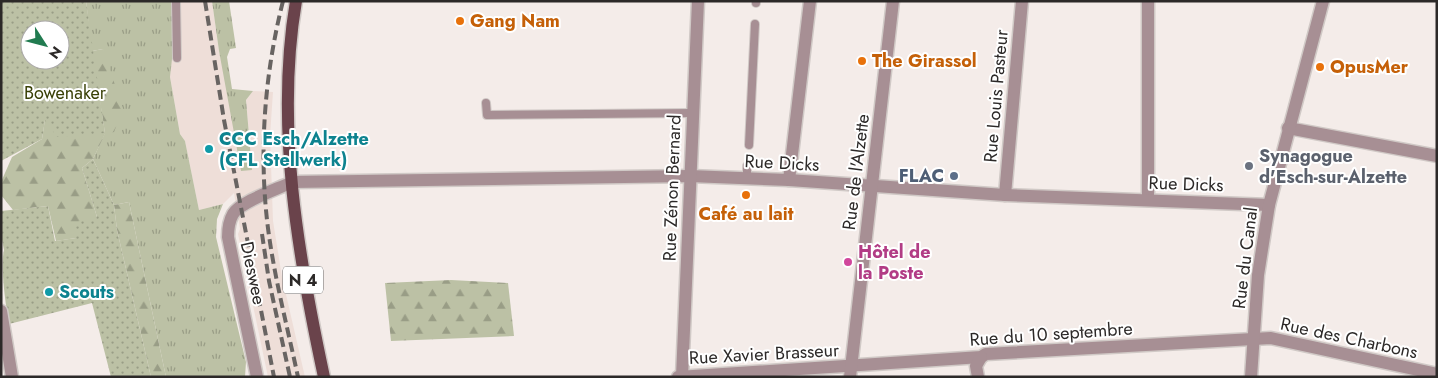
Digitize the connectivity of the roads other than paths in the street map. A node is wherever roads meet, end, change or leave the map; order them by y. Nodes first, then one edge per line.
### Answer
1 (176, 1) edge
2 (296, 1) edge
3 (698, 1) edge
4 (810, 1) edge
5 (893, 1) edge
6 (1022, 1) edge
7 (1148, 1) edge
8 (1322, 1) edge
9 (755, 24) dead end
10 (177, 58) dead end
11 (486, 103) dead end
12 (693, 113) junction
13 (1288, 128) junction
14 (749, 145) dead end
15 (1437, 156) edge
16 (690, 176) junction
17 (789, 180) junction
18 (292, 182) junction
19 (872, 185) junction
20 (1005, 195) junction
21 (1148, 200) junction
22 (1269, 205) junction
23 (1, 311) edge
24 (1254, 338) junction
25 (981, 356) junction
26 (851, 372) edge
27 (1437, 374) edge
28 (12, 377) edge
29 (257, 377) edge
30 (324, 377) edge
31 (678, 377) edge
32 (682, 377) edge
33 (978, 377) edge
34 (1251, 377) edge

1 - 10 lane
2 - 18 main road, N 4
3 - 12 street, Rue Zénon Bernard
4 - 17 street
5 - 19 street, Rue de l'Alzette
6 - 20 street, Rue Louis Pasteur
7 - 21 street
8 - 13 street, Rue du Canal
9 - 14 lane
11 - 12 lane
12 - 16 street, Rue Zénon Bernard
13 - 15 street
13 - 22 street, Rue du Canal
16 - 17 street, Rue Dicks
16 - 18 street, Rue Dicks
16 - 32 street, Rue Zénon Bernard
17 - 19 street, Rue Dicks
18 - 29 street, Dieswee
18 - 30 main road, N 4
19 - 20 street, Rue Dicks
19 - 26 street, Rue de l'Alzette
20 - 21 street, Rue Dicks
21 - 22 street, Rue Dicks
22 - 24 street, Rue du Canal
23 - 28 street
24 - 25 street, Rue du 10 septembre
24 - 27 street, Rue des Charbons
24 - 34 street, Rue du Canal
25 - 26 street, Rue du 10 septembre
25 - 33 street
26 - 32 street, Rue Xavier Brasseur
31 - 32 street, Rue Xavier Brasseur

